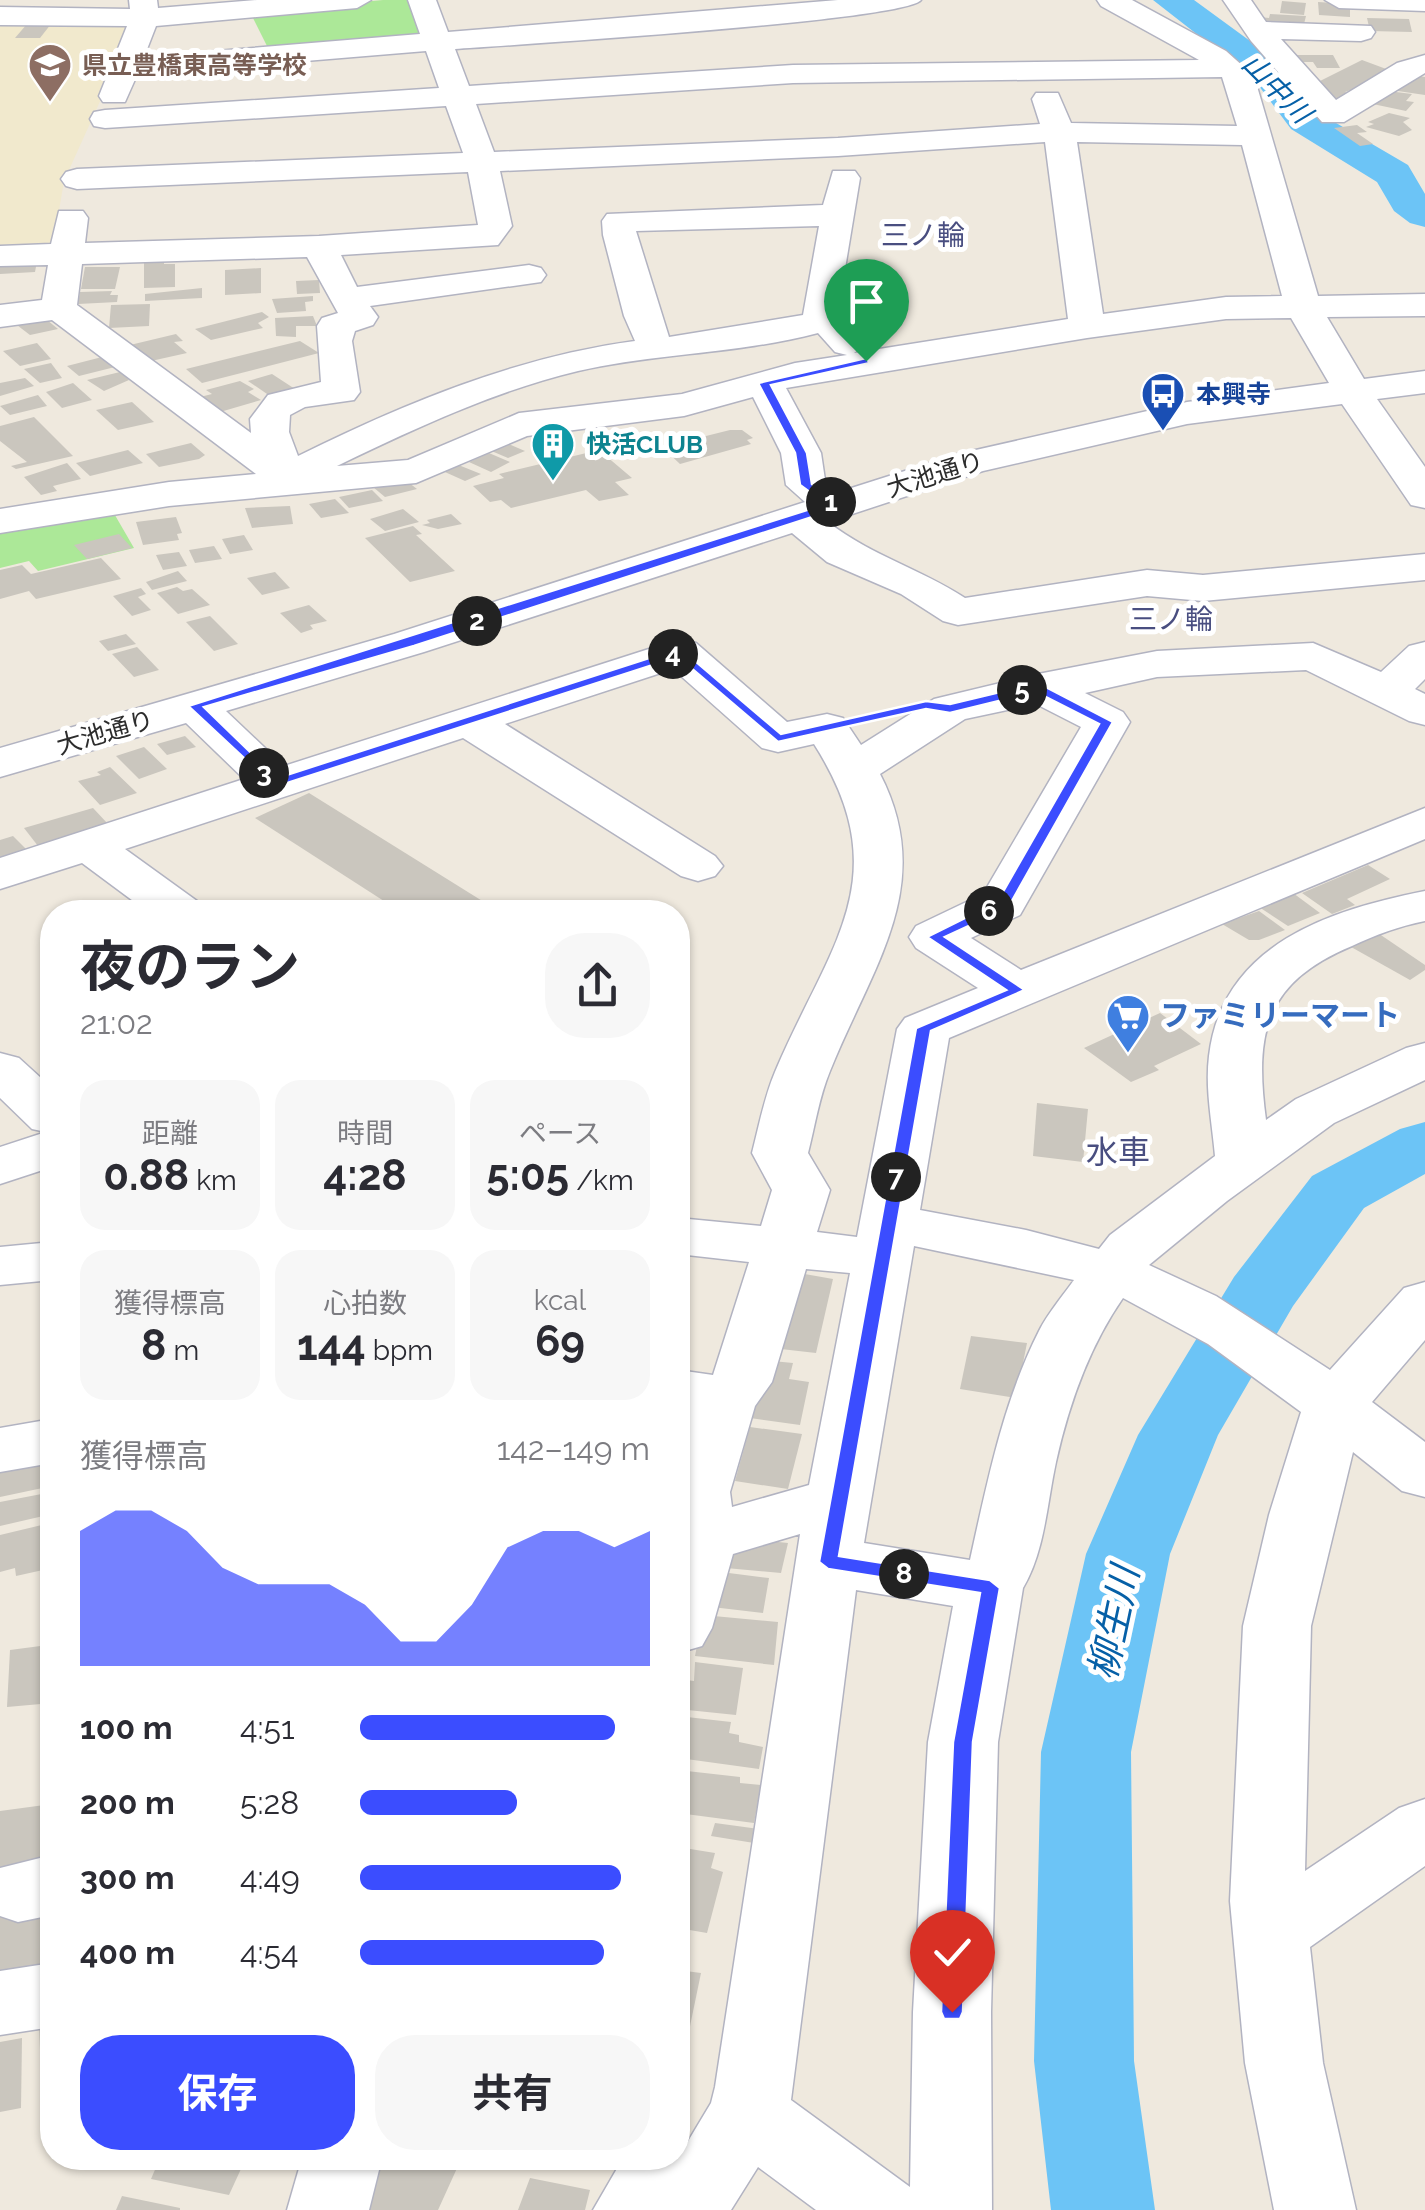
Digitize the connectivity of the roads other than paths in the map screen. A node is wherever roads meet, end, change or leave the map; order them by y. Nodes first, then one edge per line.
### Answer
1 (357, 0) edge
2 (422, 0) edge
3 (907, 0) edge
4 (1110, 0) edge
5 (1236, 0) edge
6 (1340, 0) edge
7 (1425, 3) edge
8 (809, 6) edge
9 (144, 9) edge
10 (0, 16) edge
11 (1259, 30) junction
12 (1361, 32) dead end
13 (436, 42) junction
14 (1423, 65) edge
15 (125, 66) junction
16 (1231, 68) junction
17 (1037, 72) junction
18 (913, 73) junction
19 (804, 74) junction
20 (458, 97) junction
21 (105, 119) junction
22 (834, 121) junction
23 (1059, 132) junction
24 (1254, 136) junction
25 (482, 162) junction
26 (76, 179) junction
27 (838, 215) junction
28 (320, 246) junction
29 (0, 256) edge
30 (66, 256) junction
31 (529, 275) dead end
32 (346, 299) junction
33 (1425, 304) edge
34 (60, 308) junction
35 (1303, 308) junction
36 (0, 316) edge
37 (824, 320) junction
38 (1087, 327) junction
39 (658, 348) junction
40 (866, 361) junction
41 (1425, 382) edge
42 (764, 383) junction
43 (1352, 389) junction
44 (0, 480) edge
45 (277, 481) junction
46 (1425, 496) edge
47 (816, 511) junction
48 (17, 518) edge
49 (1425, 567) edge
50 (1425, 655) edge
51 (1038, 687) junction
52 (1406, 701) edge
53 (194, 706) junction
54 (468, 721) junction
55 (842, 748) junction
56 (0, 763) edge
57 (275, 783) junction
58 (1421, 829) edge
59 (88, 844) junction
60 (698, 866) dead end
61 (0, 874) edge
62 (163, 900) edge
63 (1425, 906) edge
64 (1017, 990) junction
65 (1425, 1059) edge
66 (0, 1069) edge
67 (40, 1106) edge
68 (40, 1152) edge
69 (1244, 1162) junction
70 (0, 1167) edge
71 (690, 1237) edge
72 (884, 1240) junction
73 (782, 1245) junction
74 (40, 1261) edge
75 (0, 1266) edge
76 (1115, 1274) junction
77 (1425, 1302) edge
78 (1316, 1392) junction
79 (702, 1395) edge
80 (40, 1443) edge
81 (0, 1450) edge
82 (1425, 1475) edge
83 (841, 1498) junction
84 (704, 1538) junction
85 (828, 1562) junction
86 (690, 1586) edge
87 (990, 1588) junction
88 (1425, 1828) edge
89 (1271, 1934) junction
90 (40, 1997) edge
91 (0, 2003) edge
92 (748, 2114) junction
93 (339, 2170) edge
94 (671, 2205) edge
95 (328, 2210) edge
96 (880, 2210) edge
97 (951, 2210) edge
98 (1316, 2210) edge

1 - 9 street
2 - 13 street
3 - 8 street
4 - 16 street
5 - 11 street
6 - 7 street
8 - 13 street
8 - 18 street
9 - 10 street
9 - 15 street
11 - 12 street
11 - 14 street
13 - 15 street
13 - 20 street
15 - 21 street
16 - 17 street
16 - 24 street
17 - 18 street
17 - 23 street
18 - 19 street
19 - 20 street
19 - 22 street
20 - 21 street
20 - 25 street
21 - 26 street
22 - 23 street
22 - 25 street
22 - 27 street
23 - 24 street
23 - 38 street
24 - 35 street
25 - 26 street
25 - 28 street
26 - 30 street
27 - 37 street
27 - 39 street
28 - 30 street
28 - 32 street
29 - 30 street
30 - 34 street
31 - 32 street
32 - 45 street
33 - 35 street
34 - 36 street
34 - 45 street
35 - 38 street
35 - 43 street
37 - 39 street
37 - 40 street
38 - 40 street
39 - 45 street
40 - 42 street
41 - 43 street, 大池通り
42 - 45 street
42 - 47 street
43 - 46 street
43 - 47 street, 大池通り
44 - 48 street
45 - 48 street
47 - 49 street
47 - 53 street, 大池通り
50 - 52 street
51 - 52 street
51 - 55 street
51 - 64 street
53 - 56 street, 大池通り
53 - 57 street
54 - 55 street
54 - 57 street
54 - 60 street
55 - 73 street
57 - 59 street
58 - 64 street
59 - 61 street
59 - 62 street
63 - 69 street
64 - 72 street
65 - 69 street
66 - 67 street
68 - 70 street
69 - 76 street
71 - 73 street
72 - 73 street
72 - 76 street
72 - 83 street
73 - 79 street
74 - 75 street
76 - 78 street
76 - 87 street
77 - 78 street
78 - 82 street
78 - 89 street
79 - 84 street
80 - 81 street
83 - 84 street
83 - 85 street
84 - 86 street
85 - 87 street
85 - 92 street
87 - 97 street
88 - 89 street
89 - 98 street
90 - 91 street
92 - 94 street
92 - 96 street
93 - 95 street

